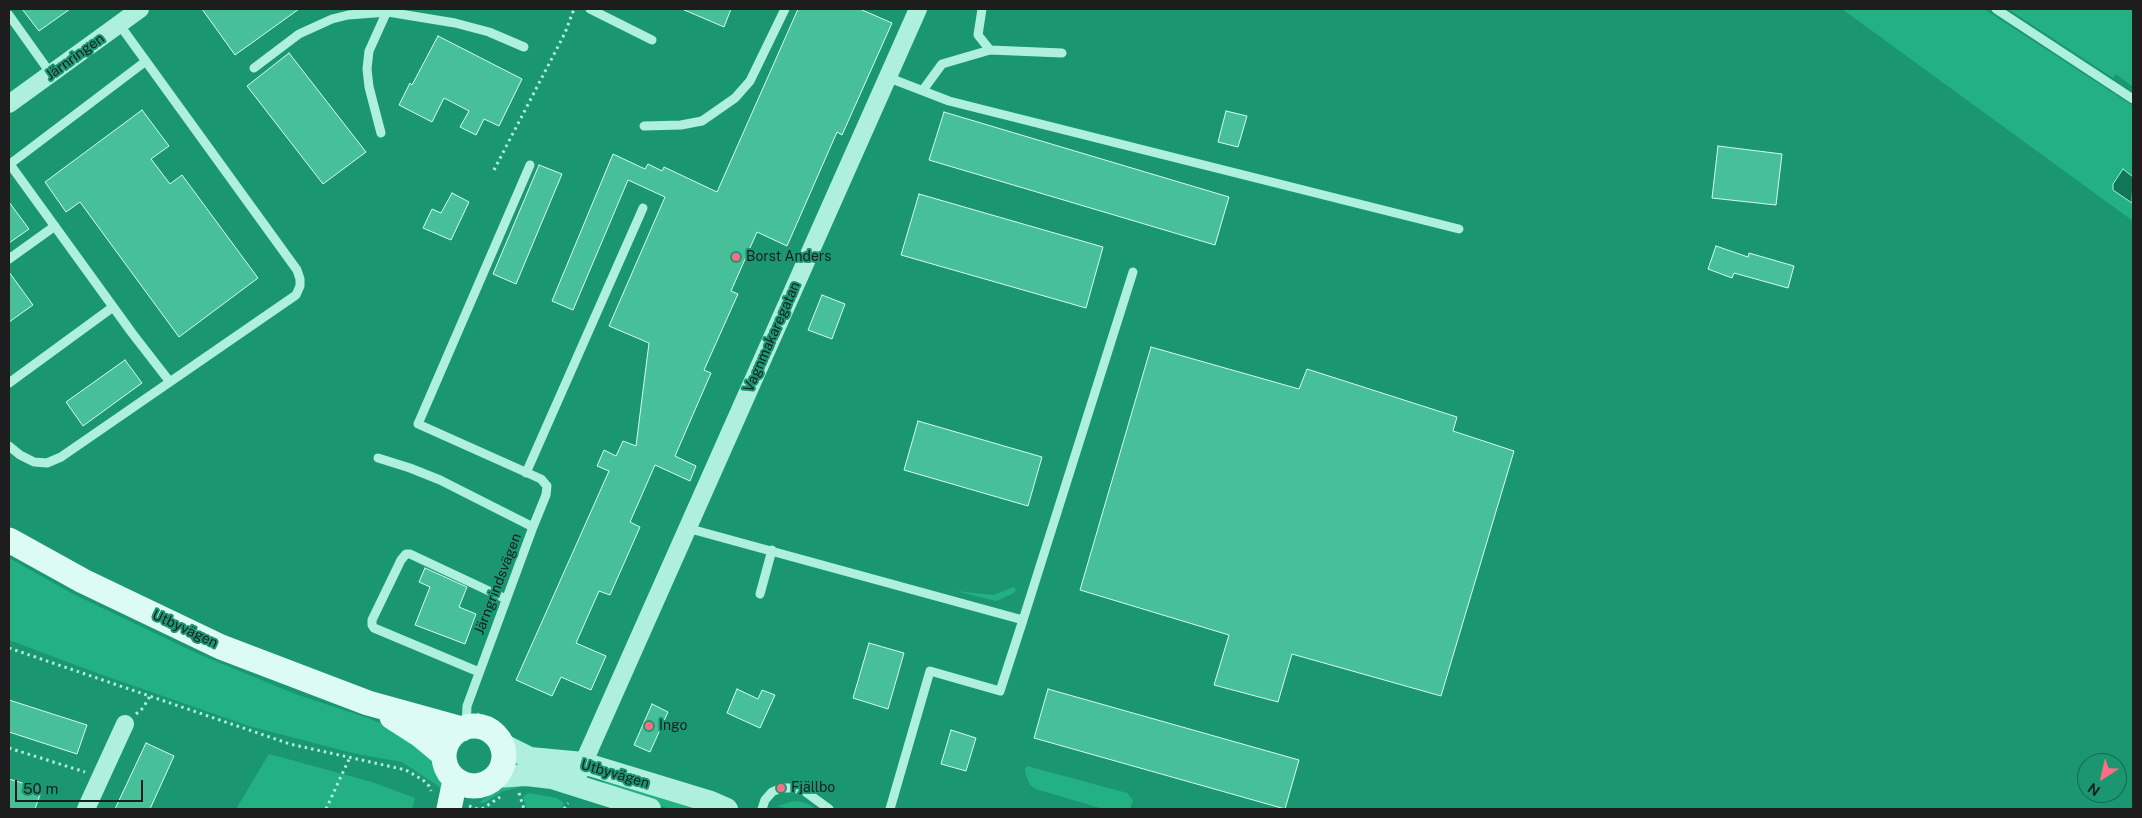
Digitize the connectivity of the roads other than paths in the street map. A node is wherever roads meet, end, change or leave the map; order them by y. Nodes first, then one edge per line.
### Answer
1 (140, 9) edge
2 (590, 9) edge
3 (785, 9) edge
4 (918, 9) edge
5 (982, 9) edge
6 (1996, 9) edge
7 (388, 10) edge
8 (9, 15) edge
9 (119, 24) junction
10 (652, 40) dead end
11 (524, 47) dead end
12 (990, 50) junction
13 (1062, 54) dead end
14 (146, 61) junction
15 (254, 68) dead end
16 (51, 74) junction
17 (888, 77) junction
18 (923, 90) junction
19 (2133, 99) edge
20 (10, 102) edge
21 (644, 126) dead end
22 (381, 133) dead end
23 (9, 164) edge
24 (530, 165) dead end
25 (643, 208) dead end
26 (55, 226) junction
27 (1459, 229) dead end
28 (9, 259) edge
29 (1133, 272) dead end
30 (113, 307) junction
31 (170, 382) junction
32 (9, 383) edge
33 (9, 446) edge
34 (378, 458) dead end
35 (526, 473) junction
36 (534, 527) junction
37 (687, 528) junction
38 (9, 540) edge
39 (772, 550) junction
40 (760, 594) dead end
41 (506, 599) junction
42 (1023, 620) junction
43 (479, 672) junction
44 (368, 703) junction
45 (125, 724) road end
46 (464, 728) junction
47 (502, 744) junction
48 (444, 755) junction
49 (583, 763) junction
50 (574, 784) junction
51 (465, 793) edge
52 (86, 809) edge
53 (650, 809) edge
54 (727, 809) edge
55 (762, 809) edge
56 (829, 809) edge
57 (890, 809) edge

1 - 9 street, Järnringen
2 - 10 lane
3 - 21 lane
4 - 17 street, Vagnmakaregatan
5 - 12 lane
6 - 19 lane
7 - 11 lane
7 - 15 lane
7 - 22 lane
8 - 16 lane
9 - 14 lane
9 - 16 street, Järnringen
12 - 13 lane
12 - 18 lane
14 - 23 lane
14 - 31 lane
16 - 20 street, Järnringen
17 - 18 lane
17 - 37 street, Vagnmakaregatan
18 - 27 lane
23 - 26 lane
24 - 35 lane
25 - 35 lane
26 - 28 lane
26 - 30 lane
29 - 42 lane
30 - 31 lane
30 - 32 lane
31 - 33 lane
34 - 36 lane, Järngrindsvägen
35 - 36 lane
36 - 41 lane, Järngrindsvägen
37 - 39 lane
37 - 49 street, Vagnmakaregatan
38 - 44 main road, Utbyvägen
39 - 40 lane
39 - 42 lane
41 - 43 lane, Järngrindsvägen
41 - 43 lane
42 - 57 lane
43 - 46 lane, Järngrindsvägen
44 - 46 main road, Utbyvägen
44 - 48 main road, Utbyvägen
45 - 52 street
46 - 47 main road, Utbyvägen
46 - 48 main road
47 - 49 street, Utbyvägen
47 - 51 main road
48 - 51 main road, Utbyvägen
49 - 50 street, Vagnmakaregatan
49 - 54 street, Utbyvägen
50 - 51 street, Utbyvägen
50 - 53 street, Utbyvägen
55 - 56 lane

